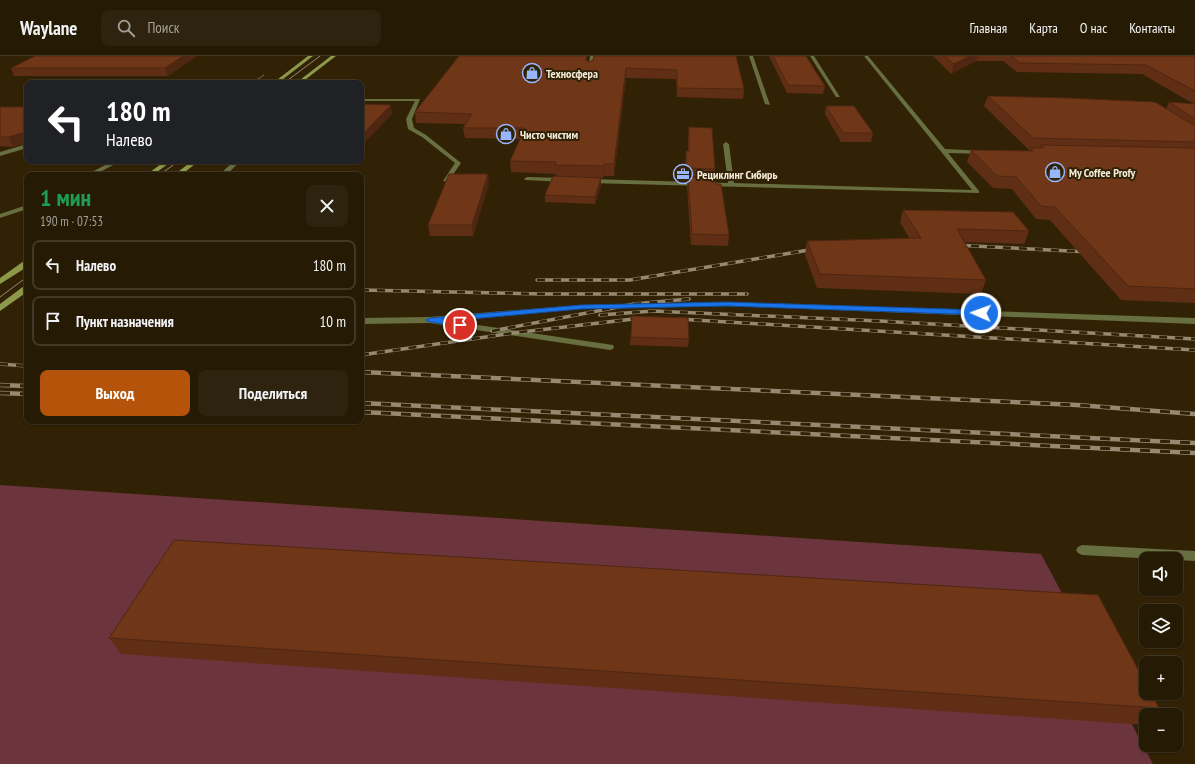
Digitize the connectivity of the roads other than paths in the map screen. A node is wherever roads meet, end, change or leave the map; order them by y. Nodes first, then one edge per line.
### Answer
1 (311, 56) edge
2 (334, 56) edge
3 (592, 56) edge
4 (751, 56) edge
5 (812, 56) edge
6 (866, 56) edge
7 (590, 69) edge
8 (279, 80) edge
9 (302, 80) edge
10 (838, 96) dead end
11 (364, 100) edge
12 (768, 104) dead end
13 (726, 144) dead end
14 (24, 147) edge
15 (943, 150) junction
16 (990, 152) edge
17 (0, 154) edge
18 (112, 164) edge
19 (165, 164) edge
20 (192, 164) edge
21 (235, 164) edge
22 (95, 172) edge
23 (153, 172) edge
24 (181, 172) edge
25 (225, 172) edge
26 (527, 179) edge
27 (574, 180) edge
28 (582, 180) edge
29 (446, 181) edge
30 (731, 185) junction
31 (24, 208) edge
32 (0, 216) edge
33 (24, 264) edge
34 (0, 282) edge
35 (24, 290) edge
36 (0, 308) edge
37 (430, 320) junction
38 (364, 321) edge
39 (1195, 321) edge
40 (610, 347) dead end
41 (1082, 550) dead end
42 (1195, 556) edge

1 - 8 main road
2 - 9 main road
3 - 7 lane
4 - 12 lane
5 - 10 lane
6 - 15 lane
11 - 29 lane
13 - 30 lane
14 - 17 lane
15 - 16 lane
15 - 30 lane
18 - 22 lane
19 - 23 main road
20 - 24 main road
21 - 25 lane
26 - 27 lane
28 - 30 lane
31 - 32 lane
33 - 34 main road
35 - 36 main road
37 - 38 lane
37 - 39 lane
37 - 40 lane
41 - 42 lane

